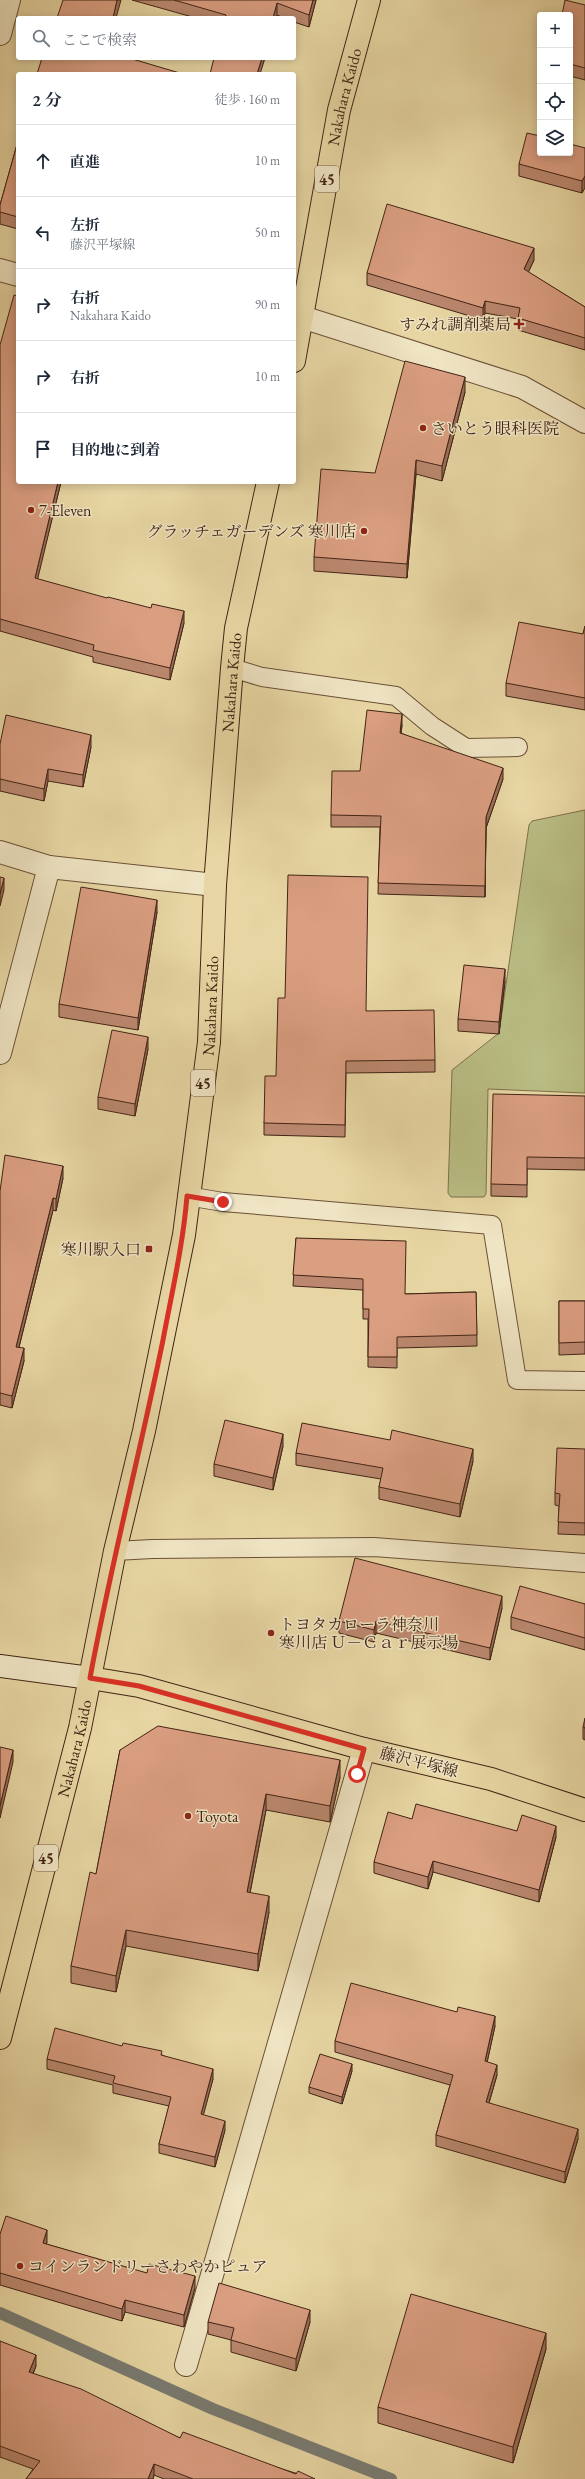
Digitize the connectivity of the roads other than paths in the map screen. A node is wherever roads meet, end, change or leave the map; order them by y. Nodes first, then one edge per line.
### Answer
1 (9, 0) edge
2 (369, 0) edge
3 (0, 34) edge
4 (0, 270) edge
5 (16, 274) edge
6 (302, 317) junction
7 (296, 350) edge
8 (585, 422) edge
9 (268, 484) edge
10 (232, 668) junction
11 (518, 747) dead end
12 (0, 852) edge
13 (49, 867) junction
14 (215, 885) junction
15 (0, 1053) edge
16 (187, 1196) junction
17 (585, 1381) edge
18 (115, 1551) junction
19 (585, 1563) edge
20 (0, 1666) edge
21 (90, 1678) junction
22 (364, 1749) junction
23 (585, 1810) edge
24 (0, 2038) edge
25 (186, 2365) dead end

1 - 3 street
2 - 6 main road, Nakahara Kaido / 45
4 - 5 street
6 - 7 main road, Nakahara Kaido / 45
6 - 8 street
9 - 10 main road, Nakahara Kaido / 45
10 - 11 lane
10 - 14 main road, Nakahara Kaido / 45
12 - 13 street
13 - 14 street
13 - 15 street
14 - 16 main road, Nakahara Kaido / 45
16 - 17 lane
16 - 18 main road, Nakahara Kaido / 45
18 - 19 lane
18 - 21 main road, Nakahara Kaido / 45
20 - 21 street
21 - 22 main road, 藤沢平塚線
21 - 24 main road, Nakahara Kaido / 45
22 - 23 main road, 藤沢平塚線
22 - 25 street

